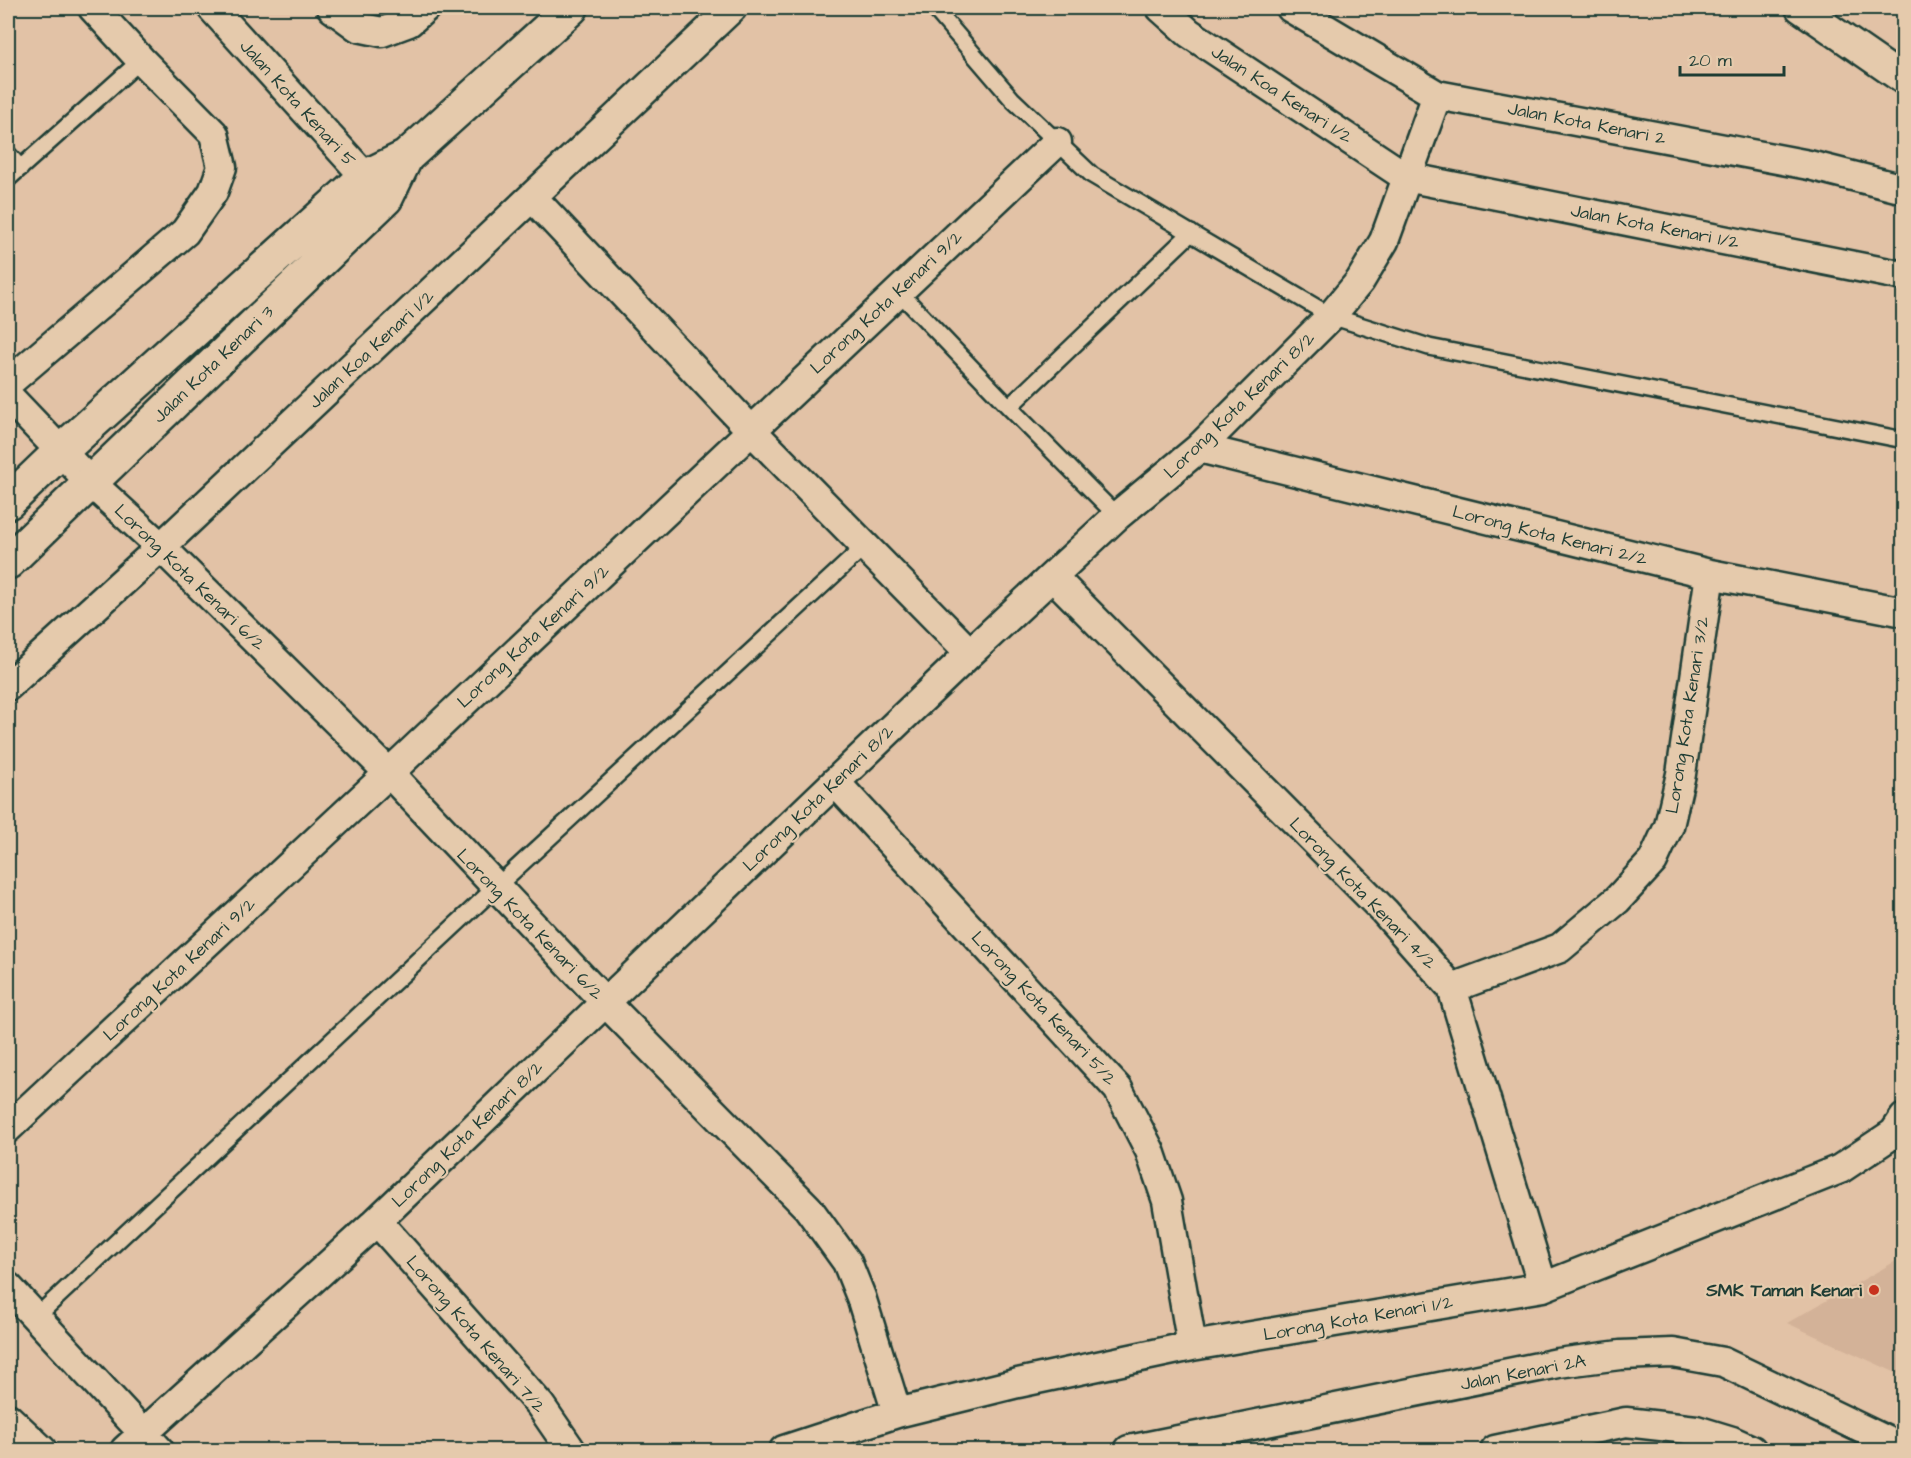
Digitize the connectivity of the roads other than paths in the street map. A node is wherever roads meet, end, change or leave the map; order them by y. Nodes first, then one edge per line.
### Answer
1 (93, 8) edge
2 (212, 8) edge
3 (332, 8) edge
4 (425, 8) edge
5 (571, 8) edge
6 (732, 8) edge
7 (934, 8) edge
8 (1161, 8) edge
9 (1291, 8) edge
10 (1800, 8) edge
11 (141, 60) junction
12 (1904, 80) edge
13 (1437, 95) junction
14 (1057, 142) junction
15 (8, 154) edge
16 (21, 168) junction
17 (1406, 177) junction
18 (8, 179) edge
19 (375, 188) junction
20 (1904, 189) edge
21 (532, 197) junction
22 (1191, 233) junction
23 (1904, 276) edge
24 (898, 291) junction
25 (1331, 316) junction
26 (8, 383) edge
27 (8, 396) edge
28 (1009, 407) junction
29 (752, 430) junction
30 (1904, 440) edge
31 (1199, 448) junction
32 (61, 451) junction
33 (90, 482) junction
34 (8, 502) edge
35 (1117, 516) junction
36 (865, 546) junction
37 (161, 547) junction
38 (8, 562) edge
39 (1710, 574) junction
40 (1053, 577) junction
41 (1904, 612) edge
42 (970, 653) junction
43 (8, 686) edge
44 (389, 773) junction
45 (835, 782) junction
46 (495, 888) junction
47 (1452, 988) junction
48 (606, 1003) junction
49 (1904, 1118) edge
50 (8, 1128) edge
51 (377, 1221) junction
52 (8, 1287) edge
53 (1543, 1287) junction
54 (36, 1317) junction
55 (1192, 1346) junction
56 (897, 1413) junction
57 (8, 1418) edge
58 (1216, 1442) edge
59 (142, 1445) edge
60 (1904, 1449) edge
61 (42, 1450) edge
62 (571, 1450) edge
63 (784, 1450) edge
64 (1129, 1450) edge
65 (1495, 1450) edge
66 (1752, 1450) edge

1 - 11 street
2 - 19 street, Jalan Kota Kenari 5
3 - 4 street
5 - 19 main road, Jalan Kota Kenari 3
6 - 21 street, Jalan Koa Kenari 1/2
7 - 14 lane
8 - 17 street, Jalan Koa Kenari 1/2
9 - 13 street, Jalan Kota Kenari 2
10 - 12 street
11 - 16 lane
11 - 26 street
13 - 17 street, Lorong Kota Kenari 8/2
13 - 20 street, Jalan Kota Kenari 2
14 - 22 lane
14 - 24 street, Lorong Kota Kenari 9/2
15 - 16 lane
16 - 18 lane
17 - 23 street, Jalan Kota Kenari 1/2
17 - 25 street, Lorong Kota Kenari 8/2
19 - 32 main road, Jalan Kota Kenari 3
19 - 33 main road, Jalan Kota Kenari 3
21 - 29 street
21 - 37 street, Jalan Koa Kenari 1/2
22 - 25 lane
22 - 28 lane
24 - 28 lane
24 - 29 street, Lorong Kota Kenari 9/2
25 - 30 lane
25 - 31 street, Lorong Kota Kenari 8/2
27 - 32 street, Lorong Kota Kenari 6/2
28 - 35 lane
29 - 36 street
29 - 44 street, Lorong Kota Kenari 9/2
31 - 35 street, Lorong Kota Kenari 8/2
31 - 39 street, Lorong Kota Kenari 2/2
32 - 33 street, Lorong Kota Kenari 6/2
32 - 34 main road, Jalan Kota Kenari 3
33 - 37 street, Lorong Kota Kenari 6/2
33 - 38 main road, Jalan Kota Kenari 3
35 - 40 street, Lorong Kota Kenari 8/2
36 - 42 street
36 - 46 lane
37 - 43 street, Jalan Koa Kenari 1/2
37 - 44 street, Lorong Kota Kenari 6/2
39 - 41 street, Lorong Kota Kenari 2/2
39 - 47 street, Lorong Kota Kenari 3/2
40 - 42 street, Lorong Kota Kenari 8/2
40 - 47 street, Lorong Kota Kenari 4/2
42 - 45 street, Lorong Kota Kenari 8/2
44 - 46 street, Lorong Kota Kenari 6/2
44 - 50 street, Lorong Kota Kenari 9/2
45 - 48 street, Lorong Kota Kenari 8/2
45 - 55 street, Lorong Kota Kenari 5/2
46 - 48 street, Lorong Kota Kenari 6/2
46 - 54 lane
47 - 53 street, Lorong Kota Kenari 4/2
48 - 51 street, Lorong Kota Kenari 8/2
48 - 56 street, Lorong Kota Kenari 6/2
49 - 53 street, Lorong Kota Kenari 1/2
51 - 59 street, Lorong Kota Kenari 8/2
51 - 62 street, Lorong Kota Kenari 7/2
52 - 54 street
53 - 55 street, Lorong Kota Kenari 1/2
54 - 59 street
55 - 56 street, Lorong Kota Kenari 1/2
56 - 63 street, Lorong Kota Kenari 1/2
57 - 61 street
58 - 60 street, Jalan Kenari 2A
58 - 64 street, Jalan Kenari 2A
65 - 66 street

